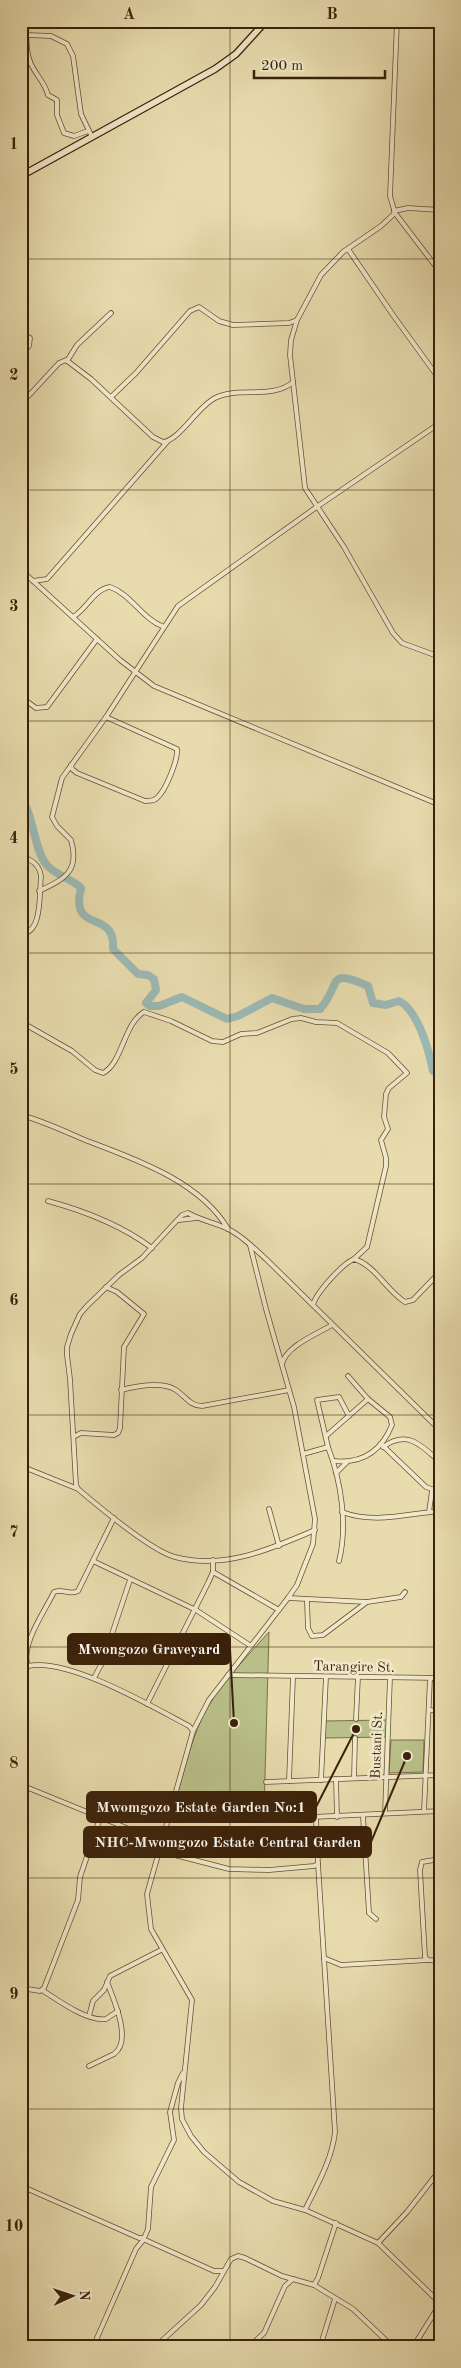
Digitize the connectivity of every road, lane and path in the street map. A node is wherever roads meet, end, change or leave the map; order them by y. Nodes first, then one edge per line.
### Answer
1 (26, 21) edge
2 (266, 21) edge
3 (396, 21) edge
4 (27, 35) junction
5 (88, 130) junction
6 (92, 138) junction
7 (21, 176) edge
8 (440, 210) edge
9 (395, 212) junction
10 (348, 248) junction
11 (440, 272) edge
12 (111, 313) dead end
13 (296, 320) junction
14 (21, 334) edge
15 (21, 354) edge
16 (67, 361) junction
17 (440, 380) edge
18 (293, 382) junction
19 (111, 397) junction
20 (22, 401) edge
21 (440, 423) edge
22 (167, 442) junction
23 (318, 506) junction
24 (21, 570) edge
25 (33, 581) junction
26 (73, 616) junction
27 (164, 628) junction
28 (97, 639) junction
29 (440, 657) edge
30 (135, 673) junction
31 (21, 697) edge
32 (106, 717) junction
33 (72, 765) junction
34 (440, 805) edge
35 (21, 856) edge
36 (40, 891) junction
37 (21, 934) edge
38 (21, 1022) edge
39 (21, 1115) edge
40 (48, 1200) dead end
41 (228, 1229) junction
42 (250, 1245) junction
43 (152, 1248) junction
44 (354, 1260) junction
45 (440, 1272) edge
46 (106, 1287) junction
47 (315, 1298) junction
48 (307, 1299) junction
49 (314, 1305) junction
50 (332, 1325) junction
51 (282, 1366) junction
52 (348, 1376) dead end
53 (122, 1390) junction
54 (290, 1390) junction
55 (368, 1399) junction
56 (349, 1416) junction
57 (440, 1430) edge
58 (74, 1436) junction
59 (326, 1436) junction
60 (382, 1446) junction
61 (328, 1447) junction
62 (303, 1454) junction
63 (333, 1461) junction
64 (347, 1462) junction
65 (440, 1462) edge
66 (21, 1466) edge
67 (336, 1473) junction
68 (78, 1489) junction
69 (432, 1491) junction
70 (440, 1492) edge
71 (269, 1509) dead end
72 (440, 1511) edge
73 (342, 1512) junction
74 (428, 1512) junction
75 (114, 1518) junction
76 (315, 1530) junction
77 (279, 1546) junction
78 (93, 1560) junction
79 (213, 1560) junction
80 (339, 1561) dead end
81 (213, 1572) junction
82 (130, 1580) junction
83 (405, 1592) dead end
84 (288, 1598) junction
85 (307, 1601) junction
86 (366, 1602) junction
87 (196, 1610) junction
88 (279, 1610) junction
89 (251, 1646) junction
90 (28, 1666) junction
91 (228, 1675) junction
92 (293, 1676) junction
93 (21, 1677) edge
94 (326, 1677) junction
95 (358, 1677) junction
96 (390, 1677) junction
97 (94, 1678) junction
98 (430, 1678) junction
99 (440, 1678) edge
100 (21, 1689) edge
101 (147, 1704) junction
102 (21, 1706) edge
103 (428, 1710) junction
104 (440, 1710) edge
105 (356, 1719) dead end
106 (193, 1731) junction
107 (355, 1738) dead end
108 (425, 1775) junction
109 (440, 1775) edge
110 (387, 1777) junction
111 (354, 1778) junction
112 (336, 1779) junction
113 (321, 1780) junction
114 (289, 1781) junction
115 (266, 1782) dead end
116 (21, 1785) edge
117 (172, 1806) junction
118 (424, 1811) junction
119 (440, 1811) edge
120 (386, 1813) junction
121 (363, 1816) junction
122 (337, 1817) junction
123 (100, 1818) junction
124 (316, 1818) junction
125 (161, 1844) junction
126 (440, 1859) edge
127 (318, 1864) junction
128 (376, 1919) dead end
129 (161, 1950) junction
130 (324, 1958) junction
131 (428, 1960) junction
132 (440, 1961) edge
133 (107, 1982) junction
134 (21, 1988) edge
135 (42, 1990) junction
136 (118, 2011) junction
137 (89, 2016) junction
138 (89, 2066) dead end
139 (184, 2072) junction
140 (440, 2170) edge
141 (21, 2186) edge
142 (305, 2210) junction
143 (336, 2223) junction
144 (143, 2239) junction
145 (378, 2243) junction
146 (224, 2271) junction
147 (293, 2279) junction
148 (314, 2285) junction
149 (335, 2299) junction
150 (440, 2304) edge
151 (21, 2345) edge
152 (25, 2347) edge
153 (93, 2347) edge
154 (155, 2347) edge
155 (249, 2347) edge
156 (320, 2347) edge
157 (393, 2347) edge
158 (413, 2347) edge

1 - 4 street
2 - 6 main road
3 - 9 street
4 - 5 street
4 - 5 street
5 - 6 street
6 - 7 main road
8 - 9 street
9 - 10 street
9 - 11 street
10 - 13 street
10 - 17 street
12 - 16 street
13 - 18 street
13 - 19 street
14 - 15 street
16 - 19 street
16 - 20 street
18 - 22 street
18 - 23 street
19 - 22 street
21 - 23 street
22 - 25 street
23 - 27 street
23 - 29 street
24 - 25 street
25 - 26 street
26 - 27 street
26 - 28 street
27 - 30 street
28 - 30 street
28 - 31 street
30 - 32 street
30 - 34 street
32 - 33 street
32 - 33 street
33 - 36 street
35 - 36 street
36 - 37 street
38 - 44 street
39 - 41 street
40 - 43 street
41 - 42 street
41 - 43 street
42 - 48 street
42 - 51 street
43 - 46 street
44 - 45 street
44 - 47 street
46 - 53 street
46 - 58 street
47 - 48 street
47 - 49 street
48 - 49 street
49 - 50 street
50 - 51 street
50 - 57 street
51 - 54 street
52 - 55 street
53 - 54 street
53 - 58 street
54 - 62 street
55 - 56 street
55 - 60 street
56 - 59 street
56 - 59 street
58 - 68 street
59 - 61 street
60 - 64 street
60 - 65 street
60 - 69 street
61 - 62 street
61 - 63 street
62 - 76 street
63 - 64 street
63 - 67 street
64 - 67 street
66 - 68 street
67 - 73 street
68 - 75 street
69 - 70 street
69 - 74 street
71 - 77 street
72 - 74 street
73 - 74 street
73 - 80 street
75 - 78 street
75 - 79 street
76 - 77 street
76 - 84 street
77 - 79 street
78 - 82 street
78 - 90 street
79 - 81 street
81 - 87 street
81 - 88 street
82 - 87 street
82 - 97 street
83 - 86 street
84 - 85 street
84 - 88 street
85 - 86 street
85 - 86 street
87 - 89 street
87 - 101 street
88 - 89 street
89 - 91 street
90 - 93 street
90 - 97 street
91 - 92 street, Tarangire St.
91 - 106 street
92 - 94 street, Tarangire St.
92 - 114 street
94 - 95 street, Tarangire St.
94 - 113 street
95 - 96 street, Tarangire St.
95 - 105 street
96 - 98 street, Tarangire St.
96 - 110 street, Bustani St.
97 - 101 street
98 - 99 street, Tarangire St.
98 - 103 street
100 - 102 street
101 - 106 street
103 - 104 street
103 - 108 street
106 - 117 street
107 - 111 street
108 - 109 street
108 - 110 street
108 - 118 street
110 - 111 street
110 - 120 street, Bustani St.
111 - 112 street
112 - 113 street
112 - 122 street
113 - 114 street
114 - 115 street
116 - 123 street
117 - 124 street
117 - 125 street
118 - 119 street
118 - 120 street
120 - 121 street
121 - 122 street
121 - 128 street
122 - 124 street
123 - 125 street
123 - 135 street
124 - 127 street
125 - 127 street
125 - 129 street
126 - 131 street
127 - 130 street
129 - 133 street
129 - 139 street
130 - 131 street
130 - 142 street
131 - 132 street
133 - 136 street
133 - 137 street
134 - 135 street
135 - 137 street
136 - 137 street
136 - 138 street
139 - 142 street
139 - 144 street
140 - 145 street
141 - 144 street
142 - 143 street
143 - 145 street
143 - 148 street
144 - 146 street
144 - 153 street
145 - 150 street
146 - 147 street
146 - 154 street
147 - 148 street
147 - 155 street
148 - 149 street
149 - 156 street
149 - 157 street
150 - 158 street
151 - 152 street

